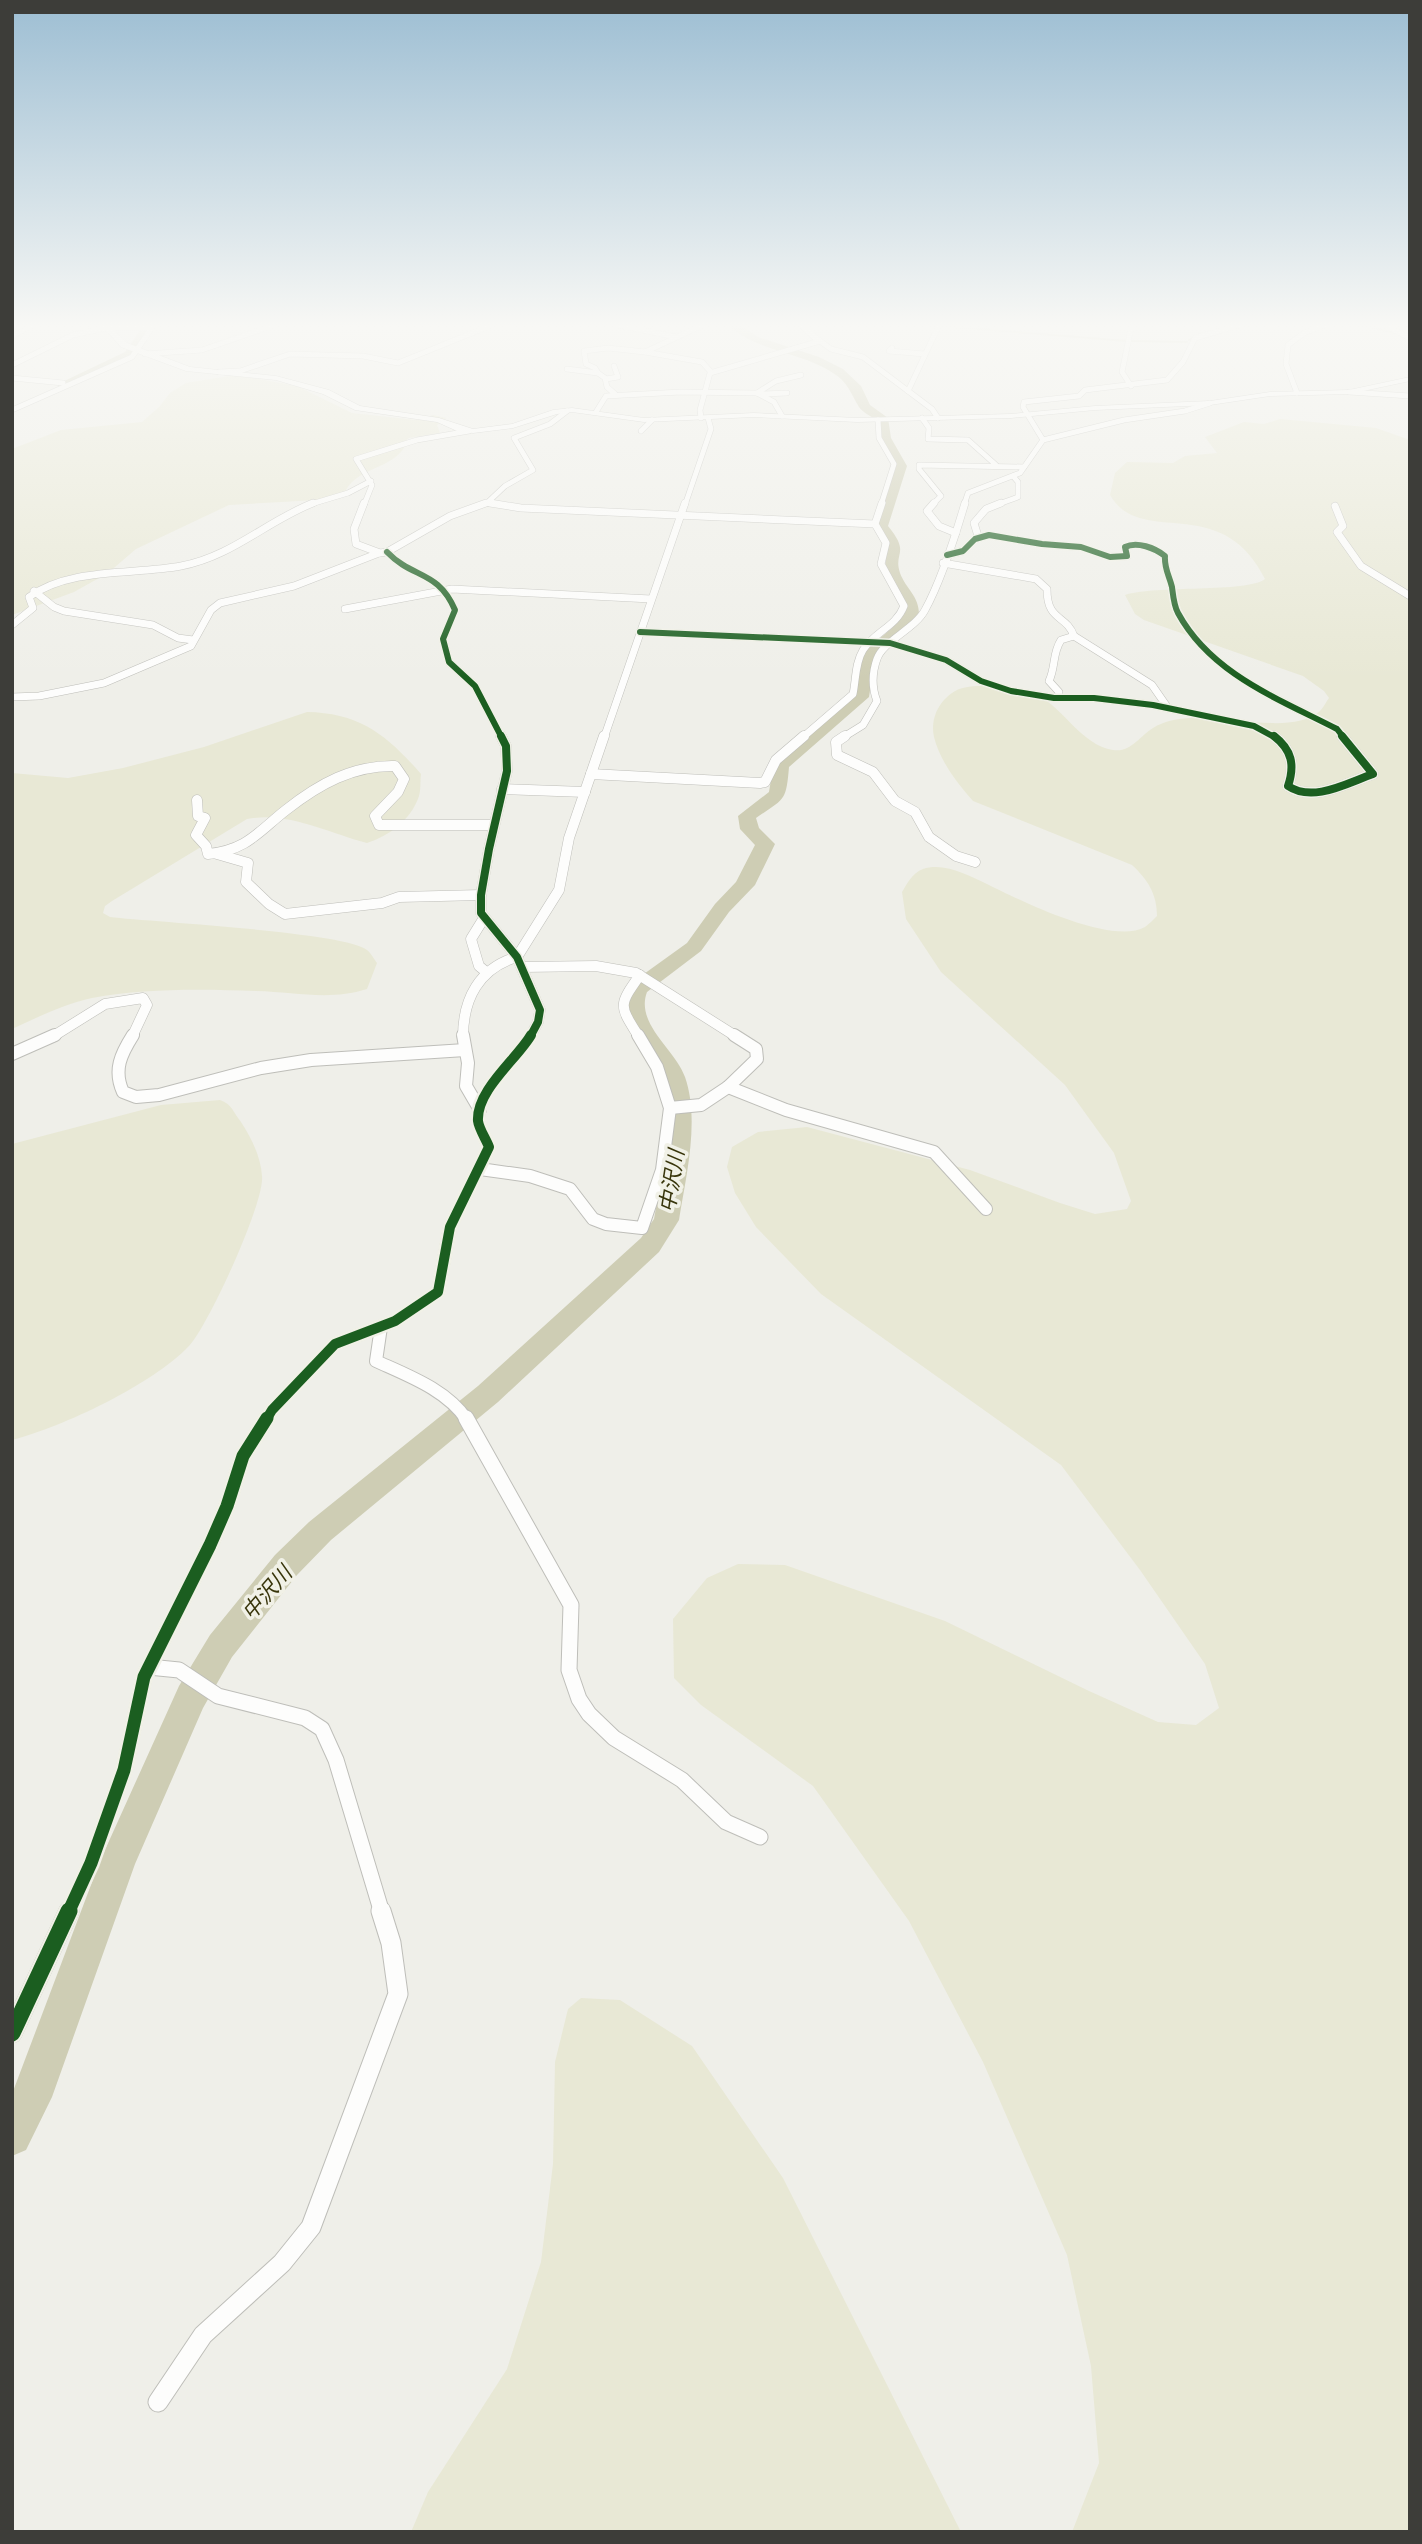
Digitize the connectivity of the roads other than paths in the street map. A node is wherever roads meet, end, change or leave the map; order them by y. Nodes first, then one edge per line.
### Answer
1 (411, 442) edge
2 (516, 442) edge
3 (707, 442) edge
4 (881, 442) edge
5 (970, 442) edge
6 (1042, 442) edge
7 (996, 465) junction
8 (1024, 467) junction
9 (1013, 477) junction
10 (371, 481) junction
11 (960, 495) junction
12 (941, 496) junction
13 (487, 503) junction
14 (1335, 506) dead end
15 (681, 515) junction
16 (875, 524) junction
17 (956, 533) junction
18 (978, 536) junction
19 (384, 552) junction
20 (947, 555) junction
21 (943, 563) junction
22 (446, 590) junction
23 (34, 591) junction
24 (1410, 596) edge
25 (651, 599) junction
26 (345, 609) dead end
27 (12, 625) edge
28 (640, 632) junction
29 (1074, 636) junction
30 (193, 640) junction
31 (880, 643) junction
32 (12, 697) edge
33 (1058, 698) junction
34 (1168, 709) junction
35 (592, 774) junction
36 (502, 789) junction
37 (585, 792) junction
38 (197, 800) dead end
39 (494, 825) junction
40 (214, 854) junction
41 (975, 862) dead end
42 (481, 895) junction
43 (484, 918) junction
44 (517, 957) junction
45 (523, 967) junction
46 (485, 971) junction
47 (642, 976) junction
48 (465, 1050) junction
49 (12, 1054) edge
50 (728, 1087) junction
51 (672, 1108) junction
52 (480, 1110) junction
53 (480, 1169) junction
54 (986, 1209) dead end
55 (381, 1327) junction
56 (149, 1667) junction
57 (189, 1676) joint
58 (209, 1691) joint
59 (761, 1838) dead end
60 (12, 2033) edge
61 (158, 2402) dead end

1 - 10 street
2 - 13 street
3 - 15 street
4 - 16 street
5 - 7 street
6 - 8 street
7 - 8 street
7 - 12 street
8 - 9 street
9 - 11 street
9 - 18 street
10 - 19 street
10 - 23 street
11 - 12 street
11 - 17 street
12 - 17 street
13 - 15 street
13 - 19 street
14 - 24 street
15 - 16 street
15 - 25 street
16 - 31 street
17 - 20 street
18 - 20 street
18 - 34 street
19 - 22 street
19 - 30 street
20 - 21 street
21 - 29 street
21 - 31 street
22 - 25 street
22 - 26 street
22 - 36 street
23 - 27 street
23 - 30 street
25 - 28 street
28 - 31 street
28 - 35 street
29 - 33 street
29 - 34 street
30 - 32 street
31 - 33 street
31 - 35 street
31 - 41 street
33 - 34 street
35 - 37 street
36 - 37 street
36 - 39 street
37 - 44 street
38 - 40 street
39 - 40 street
39 - 42 street
40 - 42 street
42 - 43 street
43 - 44 street
43 - 46 street
44 - 45 street
44 - 46 street
45 - 47 street
45 - 52 street
46 - 48 street
47 - 50 street
47 - 51 street
48 - 49 street
48 - 52 street
50 - 51 street
50 - 54 street
51 - 53 street
52 - 53 street
53 - 55 street
55 - 56 street
55 - 59 street
56 - 57 street
56 - 60 street
57 - 58 street
58 - 61 street

